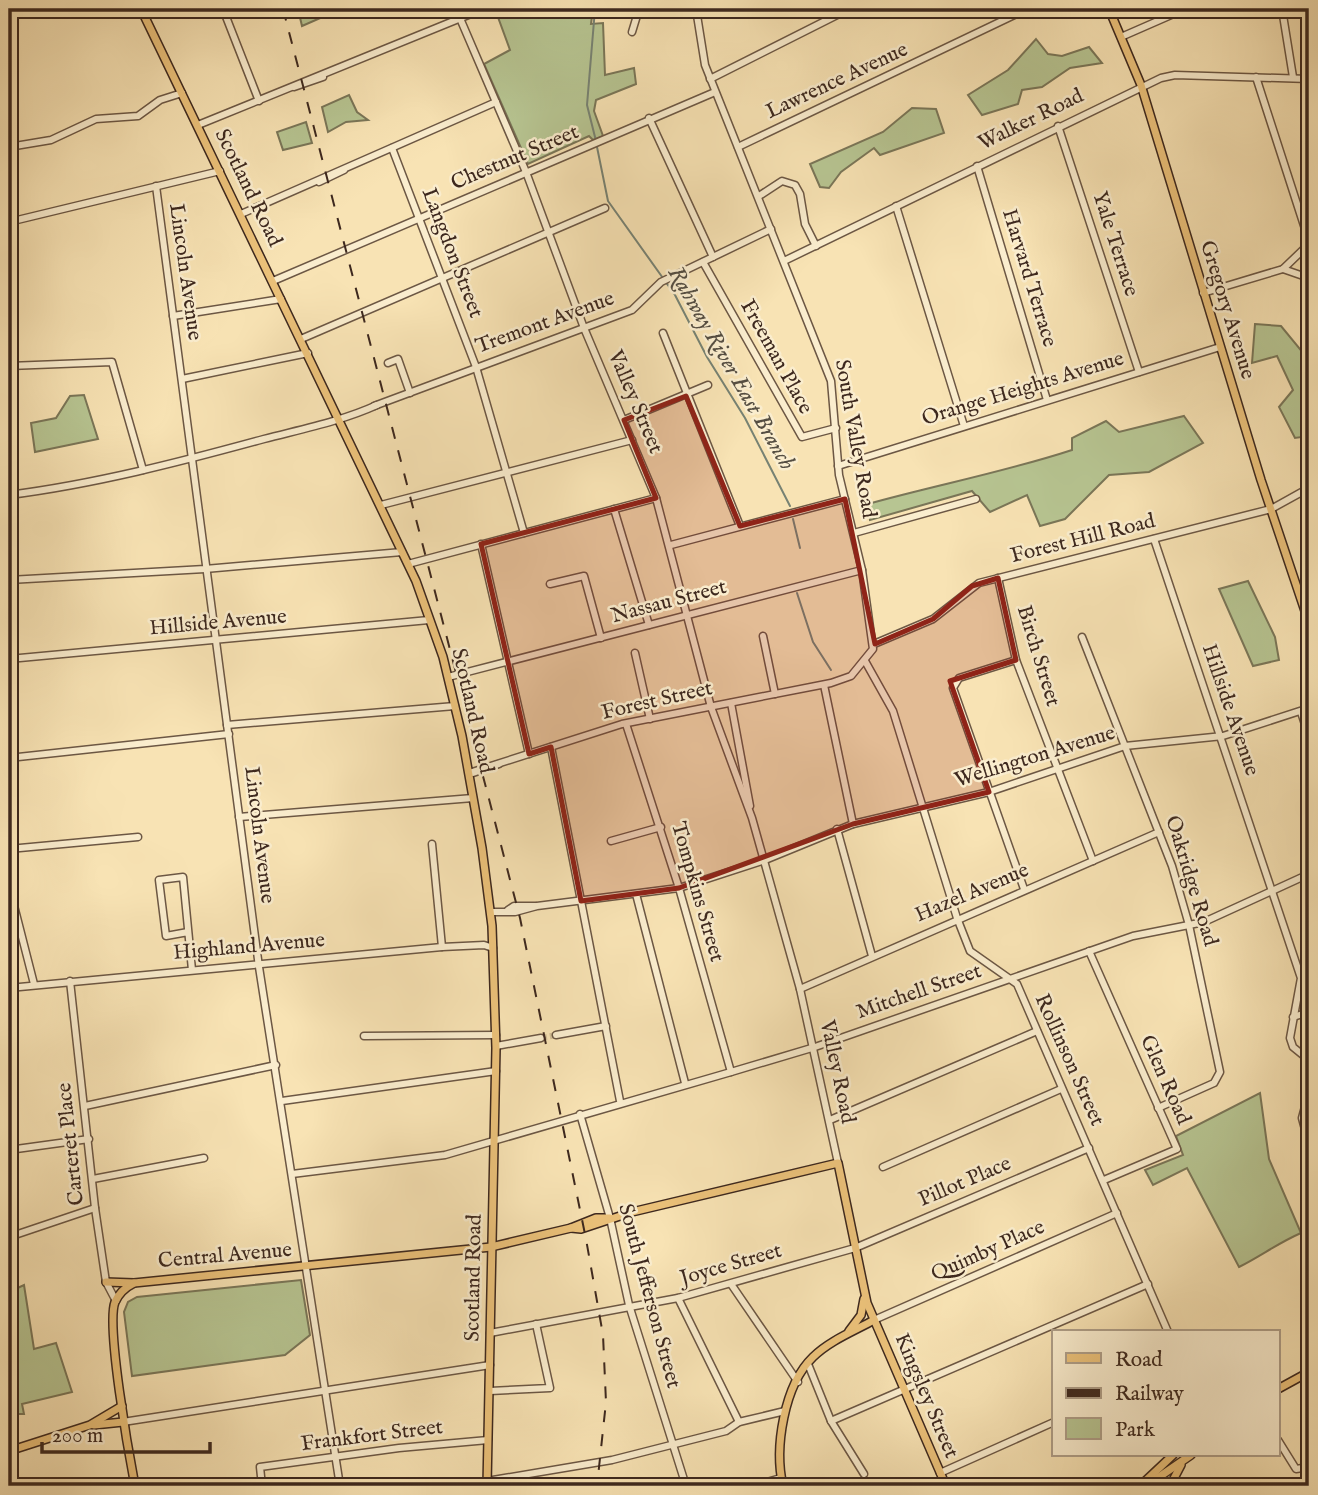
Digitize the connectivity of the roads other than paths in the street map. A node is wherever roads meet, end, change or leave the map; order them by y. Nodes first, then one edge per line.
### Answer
1 (142, 9) edge
2 (223, 9) edge
3 (456, 9) edge
4 (483, 9) edge
5 (639, 9) edge
6 (696, 9) edge
7 (849, 9) edge
8 (1027, 9) edge
9 (1109, 9) edge
10 (1185, 9) edge
11 (1282, 9) edge
12 (460, 18) junction
13 (632, 32) dead end
14 (1121, 37) junction
15 (1256, 77) junction
16 (1293, 77) junction
17 (710, 79) junction
18 (1309, 79) edge
19 (1141, 85) junction
20 (715, 92) junction
21 (182, 93) junction
22 (259, 101) junction
23 (496, 102) junction
24 (649, 118) junction
25 (198, 125) junction
26 (1058, 126) junction
27 (9, 147) edge
28 (737, 147) junction
29 (392, 148) junction
30 (977, 166) junction
31 (220, 172) junction
32 (526, 172) junction
33 (156, 186) junction
34 (759, 196) junction
35 (896, 206) junction
36 (605, 208) dead end
37 (241, 214) junction
38 (419, 218) junction
39 (9, 222) edge
40 (771, 229) junction
41 (548, 232) junction
42 (1309, 243) edge
43 (816, 246) junction
44 (713, 257) junction
45 (785, 261) junction
46 (704, 262) junction
47 (1283, 269) junction
48 (443, 278) junction
49 (1309, 278) edge
50 (273, 281) junction
51 (1203, 293) junction
52 (281, 299) junction
53 (173, 316) junction
54 (584, 328) junction
55 (663, 333) dead end
56 (301, 339) junction
57 (1220, 347) junction
58 (308, 353) junction
59 (388, 363) dead end
60 (9, 366) edge
61 (476, 367) junction
62 (1139, 372) junction
63 (182, 379) junction
64 (708, 385) dead end
65 (410, 393) junction
66 (686, 396) junction
67 (1047, 400) junction
68 (339, 419) junction
69 (624, 420) junction
70 (964, 426) junction
71 (836, 428) junction
72 (632, 440) junction
73 (192, 458) junction
74 (838, 466) junction
75 (143, 470) junction
76 (506, 471) junction
77 (1309, 488) edge
78 (9, 495) edge
79 (656, 498) junction
80 (845, 499) junction
81 (976, 499) dead end
82 (381, 505) junction
83 (614, 509) junction
84 (1271, 509) junction
85 (740, 526) junction
86 (524, 533) junction
87 (854, 533) junction
88 (1154, 539) junction
89 (481, 544) junction
90 (671, 545) junction
91 (402, 552) junction
92 (408, 564) junction
93 (207, 569) junction
94 (862, 570) junction
95 (998, 578) junction
96 (9, 580) edge
97 (550, 584) dead end
98 (1305, 599) edge
99 (689, 615) junction
100 (429, 621) junction
101 (1309, 623) edge
102 (649, 625) junction
103 (763, 636) dead end
104 (601, 638) junction
105 (1082, 638) dead end
106 (216, 641) junction
107 (874, 644) junction
108 (635, 653) dead end
109 (9, 659) edge
110 (1016, 660) junction
111 (865, 661) junction
112 (508, 662) junction
113 (448, 677) junction
114 (824, 685) junction
115 (775, 694) junction
116 (731, 703) junction
117 (455, 706) junction
118 (711, 707) junction
119 (1309, 708) edge
120 (1301, 712) junction
121 (650, 719) junction
122 (626, 724) junction
123 (228, 725) junction
124 (229, 734) junction
125 (1220, 737) junction
126 (1309, 737) edge
127 (1125, 746) junction
128 (551, 747) junction
129 (529, 754) junction
130 (9, 758) edge
131 (1056, 769) junction
132 (469, 773) junction
133 (989, 792) junction
134 (474, 798) junction
135 (923, 808) junction
136 (239, 817) junction
137 (752, 818) junction
138 (853, 824) junction
139 (661, 827) junction
140 (837, 829) junction
141 (1159, 832) junction
142 (138, 838) dead end
143 (611, 841) dead end
144 (432, 844) dead end
145 (9, 849) edge
146 (765, 860) junction
147 (1093, 861) junction
148 (1309, 874) edge
149 (9, 886) edge
150 (679, 888) junction
151 (1024, 889) junction
152 (1272, 891) junction
153 (636, 894) junction
154 (581, 901) junction
155 (491, 912) junction
156 (957, 918) junction
157 (1189, 925) junction
158 (188, 932) junction
159 (442, 947) junction
160 (493, 948) junction
161 (1089, 951) junction
162 (872, 956) junction
163 (258, 964) junction
164 (192, 970) junction
165 (1010, 979) junction
166 (70, 981) junction
167 (34, 984) junction
168 (9, 988) edge
169 (800, 989) junction
170 (1309, 1012) edge
171 (1293, 1017) junction
172 (606, 1026) junction
173 (1037, 1031) junction
174 (496, 1035) junction
175 (556, 1035) tunnel mouth
176 (364, 1036) dead end
177 (541, 1038) tunnel mouth
178 (496, 1046) junction
179 (815, 1046) junction
180 (1309, 1060) edge
181 (276, 1065) junction
182 (496, 1070) junction
183 (731, 1072) junction
184 (685, 1083) junction
185 (1061, 1089) junction
186 (1309, 1092) edge
187 (282, 1101) junction
188 (620, 1101) junction
189 (85, 1106) junction
190 (1158, 1108) junction
191 (580, 1114) junction
192 (830, 1120) junction
193 (89, 1139) junction
194 (494, 1140) junction
195 (1309, 1144) edge
196 (1089, 1148) junction
197 (9, 1150) edge
198 (204, 1158) dead end
199 (838, 1163) junction
200 (883, 1167) dead end
201 (292, 1174) junction
202 (93, 1179) junction
203 (1104, 1180) junction
204 (95, 1208) junction
205 (1117, 1213) junction
206 (610, 1218) junction
207 (9, 1236) edge
208 (491, 1247) junction
209 (855, 1248) junction
210 (307, 1267) junction
211 (106, 1282) junction
212 (134, 1283) junction
213 (731, 1284) junction
214 (1148, 1284) junction
215 (865, 1295) junction
216 (678, 1298) junction
217 (116, 1301) junction
218 (629, 1306) junction
219 (874, 1320) junction
220 (536, 1324) junction
221 (1167, 1330) edge
222 (490, 1332) junction
223 (846, 1336) junction
224 (808, 1364) junction
225 (490, 1365) junction
226 (1309, 1372) edge
227 (798, 1382) junction
228 (1280, 1388) edge
229 (903, 1390) junction
230 (325, 1391) junction
231 (490, 1391) junction
232 (122, 1406) junction
233 (785, 1411) junction
234 (123, 1422) junction
235 (739, 1422) junction
236 (831, 1422) junction
237 (1052, 1423) edge
238 (90, 1425) junction
239 (488, 1440) junction
240 (1280, 1443) edge
241 (673, 1444) junction
242 (9, 1451) edge
243 (1172, 1456) edge
244 (1185, 1456) edge
245 (1190, 1456) edge
246 (335, 1457) junction
247 (1182, 1463) junction
248 (1309, 1467) edge
249 (940, 1473) junction
250 (864, 1474) dead end
251 (782, 1482) edge
252 (487, 1484) edge
253 (135, 1486) edge
254 (262, 1486) edge
255 (340, 1486) edge
256 (686, 1486) edge
257 (754, 1486) edge
258 (946, 1486) edge
259 (1140, 1486) edge
260 (1148, 1486) edge
261 (1161, 1486) edge
262 (1170, 1486) edge

1 - 21 main road, Scotland Road
2 - 22 street
3 - 12 street, Valley Street
4 - 12 street
5 - 13 street
6 - 17 street, South Valley Road
7 - 17 street
8 - 28 street, Lawrence Avenue
9 - 14 main road, Gregory Avenue
10 - 14 street
11 - 16 street
12 - 22 street
12 - 23 street, Valley Street
14 - 19 main road, Gregory Avenue
15 - 16 street, Walker Road
15 - 19 street, Walker Road
15 - 42 street
16 - 18 street, Walker Road
17 - 20 street, South Valley Road
19 - 26 street, Walker Road
19 - 51 main road, Gregory Avenue
20 - 24 street, Chestnut Street
20 - 28 street, South Valley Road
21 - 25 main road, Scotland Road
21 - 27 street
22 - 25 street
23 - 29 street
23 - 32 street, Valley Street
24 - 32 street, Chestnut Street
24 - 44 street
25 - 31 main road, Scotland Road
26 - 30 street, Walker Road
26 - 62 street, Yale Terrace
28 - 34 street, South Valley Road
29 - 37 street
29 - 38 street, Langdon Street
30 - 35 street, Walker Road
30 - 67 street, Harvard Terrace
31 - 33 street
31 - 37 main road, Scotland Road
32 - 38 street, Chestnut Street
32 - 41 street, Valley Street
33 - 39 street
33 - 53 street, Lincoln Avenue
34 - 40 street, South Valley Road
34 - 43 street
35 - 43 street, Walker Road
35 - 70 street
36 - 41 street
37 - 50 main road, Scotland Road
38 - 48 street, Langdon Street
38 - 50 street, Chestnut Street
40 - 44 street, Tremont Avenue
40 - 45 street, South Valley Road
41 - 48 street
41 - 54 street, Valley Street
42 - 47 street
43 - 45 street, Walker Road
44 - 46 street, Tremont Avenue
45 - 71 street, South Valley Road
46 - 54 street, Tremont Avenue
46 - 71 street, Freeman Place
47 - 49 street
47 - 51 street
48 - 56 street
48 - 61 street, Langdon Street
50 - 52 main road, Scotland Road
51 - 57 main road, Gregory Avenue
52 - 53 street
52 - 56 main road, Scotland Road
53 - 63 street, Lincoln Avenue
54 - 61 street, Tremont Avenue
54 - 69 street, Valley Street
55 - 66 street
56 - 58 main road, Scotland Road
57 - 62 street, Orange Heights Avenue
57 - 84 main road, Gregory Avenue
58 - 63 street
58 - 68 main road, Scotland Road
59 - 65 street
60 - 75 street
61 - 65 street, Tremont Avenue
61 - 76 street, Langdon Street
62 - 67 street, Orange Heights Avenue
63 - 73 street, Lincoln Avenue
64 - 66 street
65 - 68 street, Tremont Avenue
66 - 69 street
66 - 85 street
67 - 70 street, Orange Heights Avenue
68 - 73 street, Tremont Avenue
68 - 82 main road, Scotland Road
69 - 72 street, Valley Street
70 - 74 street, Orange Heights Avenue
71 - 74 street, South Valley Road
72 - 76 street
72 - 79 street, Valley Street
73 - 75 street, Tremont Avenue
73 - 93 street, Lincoln Avenue
74 - 80 street, South Valley Road
75 - 78 street, Tremont Avenue
76 - 82 street
76 - 86 street, Langdon Street
77 - 84 street, Forest Hill Road
79 - 83 street
79 - 90 street, Valley Street
80 - 85 street
80 - 87 street, South Valley Road
81 - 87 street
82 - 91 main road, Scotland Road
83 - 86 street
83 - 102 street
84 - 88 street, Forest Hill Road
84 - 98 main road, Gregory Avenue
85 - 90 street
86 - 89 street
87 - 94 street, South Valley Road
88 - 95 street, Forest Hill Road
88 - 125 street, Hillside Avenue
89 - 92 street
89 - 112 street
90 - 99 street, Valley Street
91 - 92 main road, Scotland Road
91 - 93 street
92 - 100 main road, Scotland Road
93 - 96 street
93 - 106 street, Lincoln Avenue
94 - 99 street, Nassau Street
94 - 107 street, South Valley Road
95 - 107 street, Forest Hill Road
95 - 110 street, Birch Street
97 - 104 street
98 - 101 main road, Gregory Avenue
99 - 102 street, Nassau Street
99 - 118 street, Valley Street
100 - 106 street, Hillside Avenue
100 - 113 main road, Scotland Road
102 - 104 street, Nassau Street
103 - 115 street
104 - 112 street, Nassau Street
105 - 127 street, Oakridge Road
106 - 109 street, Hillside Avenue
106 - 123 street, Lincoln Avenue
107 - 111 street
108 - 121 street
110 - 131 street, Birch Street
110 - 133 street
111 - 114 street
111 - 135 street, Rollinson Street
112 - 113 street, Nassau Street
112 - 129 street
113 - 117 main road, Scotland Road
114 - 115 street, Forest Street
114 - 138 street
115 - 116 street, Forest Street
116 - 118 street, Forest Street
116 - 137 street, Valley Street
117 - 123 street
117 - 132 main road, Scotland Road
118 - 121 street, Forest Street
118 - 137 street, Valley Street
119 - 120 street, Wellington Avenue
120 - 125 street, Wellington Avenue
120 - 126 street
121 - 122 street, Forest Street
122 - 128 street, Forest Street
122 - 139 street, Tompkins Street
123 - 124 street, Lincoln Avenue
124 - 130 street
124 - 136 street, Lincoln Avenue
125 - 127 street, Wellington Avenue
125 - 152 street, Hillside Avenue
127 - 131 street, Wellington Avenue
127 - 141 street, Oakridge Road
128 - 129 street, Forest Street
128 - 154 street
129 - 132 street, Forest Street
131 - 133 street, Wellington Avenue
131 - 147 street, Birch Street
132 - 134 main road, Scotland Road
133 - 135 street, Wellington Avenue
133 - 151 street
134 - 136 street
134 - 155 main road, Scotland Road
135 - 138 street, Wellington Avenue
135 - 156 street, Rollinson Street
136 - 163 street, Lincoln Avenue
137 - 146 street, Valley Street
138 - 140 street, Wellington Avenue
139 - 143 street
139 - 150 street, Tompkins Street
140 - 146 street, Wellington Avenue
140 - 162 street
141 - 147 street, Hazel Avenue
141 - 157 street, Oakridge Road
142 - 145 street
144 - 159 street
146 - 150 street, Wellington Avenue
146 - 169 street, Valley Road
147 - 151 street, Hazel Avenue
148 - 152 street, Mitchell Street
149 - 167 street
150 - 153 street, Wellington Avenue
150 - 183 street, Tompkins Street
151 - 156 street, Hazel Avenue
152 - 157 street, Mitchell Street
152 - 171 street, Hillside Avenue
153 - 154 street, Wellington Avenue
153 - 184 street
154 - 155 street, Wellington Avenue
154 - 172 street
155 - 160 main road, Scotland Road
156 - 162 street, Hazel Avenue
156 - 165 street, Rollinson Street
157 - 161 street, Mitchell Street
157 - 190 street, Oakridge Road
158 - 158 street
158 - 164 street
159 - 160 street, Highland Avenue
159 - 163 street, Highland Avenue
160 - 174 main road, Scotland Road
161 - 165 street, Mitchell Street
161 - 190 street, Glen Road
162 - 169 street, Hazel Avenue
163 - 164 street, Highland Avenue
163 - 181 street, Lincoln Avenue
164 - 166 street, Highland Avenue
165 - 173 street, Rollinson Street
165 - 179 street, Mitchell Street
166 - 167 street, Highland Avenue
166 - 189 street, Carteret Place
167 - 168 street, Highland Avenue
169 - 179 street, Valley Road
170 - 171 street
171 - 180 street
172 - 175 street
172 - 188 street
173 - 185 street, Rollinson Street
173 - 192 street
174 - 176 street
174 - 178 main road, Scotland Road
177 - 178 street
178 - 182 main road, Scotland Road
179 - 183 street, Mitchell Street
179 - 192 street, Valley Road
181 - 187 street, Lincoln Avenue
181 - 189 street
182 - 187 street
182 - 194 main road, Scotland Road
183 - 184 street, Mitchell Street
184 - 188 street, Mitchell Street
185 - 196 street, Rollinson Street
185 - 200 street
186 - 195 street
187 - 201 street, Lincoln Avenue
188 - 191 street, Mitchell Street
189 - 193 street, Carteret Place
190 - 203 street, Glen Road
191 - 194 street, Mitchell Street
191 - 206 street, South Jefferson Street
192 - 199 street, Valley Road
193 - 197 street
193 - 202 street, Carteret Place
194 - 201 street, Mitchell Street
194 - 208 main road, Scotland Road
196 - 203 street, Rollinson Street
196 - 209 street, Pillot Place
198 - 202 street
199 - 206 main road, Central Avenue
199 - 209 main road, Valley Road
201 - 210 street, Lincoln Avenue
202 - 204 street, Carteret Place
203 - 205 street, Rollinson Street
204 - 207 street
204 - 211 street, Carteret Place
205 - 214 street, Rollinson Street
205 - 219 street, Quimby Place
206 - 208 main road, Central Avenue
206 - 218 street, South Jefferson Street
208 - 210 main road, Central Avenue
208 - 222 main road, Scotland Road
209 - 213 street, Joyce Street
209 - 215 main road, Valley Road
210 - 212 main road, Central Avenue
210 - 230 street, Lincoln Avenue
211 - 212 main road
211 - 217 street, Carteret Place
212 - 217 main road, Central Avenue
213 - 216 street, Joyce Street
213 - 227 street
214 - 221 street, Rollinson Street
214 - 229 street
215 - 219 main road, Valley Road
215 - 223 main road
216 - 218 street, Joyce Street
216 - 235 street
217 - 232 main road
218 - 220 street, Joyce Street
218 - 241 street, South Jefferson Street
219 - 223 main road
219 - 229 main road, Kingsley Street
220 - 222 street, Joyce Street
220 - 231 street
222 - 225 main road, Scotland Road
223 - 224 main road
224 - 227 main road
224 - 236 street
225 - 230 street
225 - 231 main road, Scotland Road
226 - 228 main road
227 - 233 main road
229 - 236 street
229 - 249 main road, Kingsley Street
230 - 234 street
230 - 246 street, Lincoln Avenue
231 - 239 main road, Scotland Road
232 - 234 main road
232 - 238 main road
233 - 235 street
233 - 251 main road
234 - 238 main road
234 - 253 main road
235 - 241 street
236 - 250 street
237 - 249 street
238 - 242 main road
239 - 246 street, Frankfort Street
239 - 252 main road, Scotland Road
240 - 248 street
241 - 252 street
241 - 256 street, South Jefferson Street
243 - 259 main road
244 - 247 main road
245 - 247 main road
246 - 254 street, Frankfort Street
246 - 255 street, Lincoln Avenue
247 - 260 main road
247 - 262 main road
249 - 258 main road, Kingsley Street
251 - 257 street
260 - 261 main road

